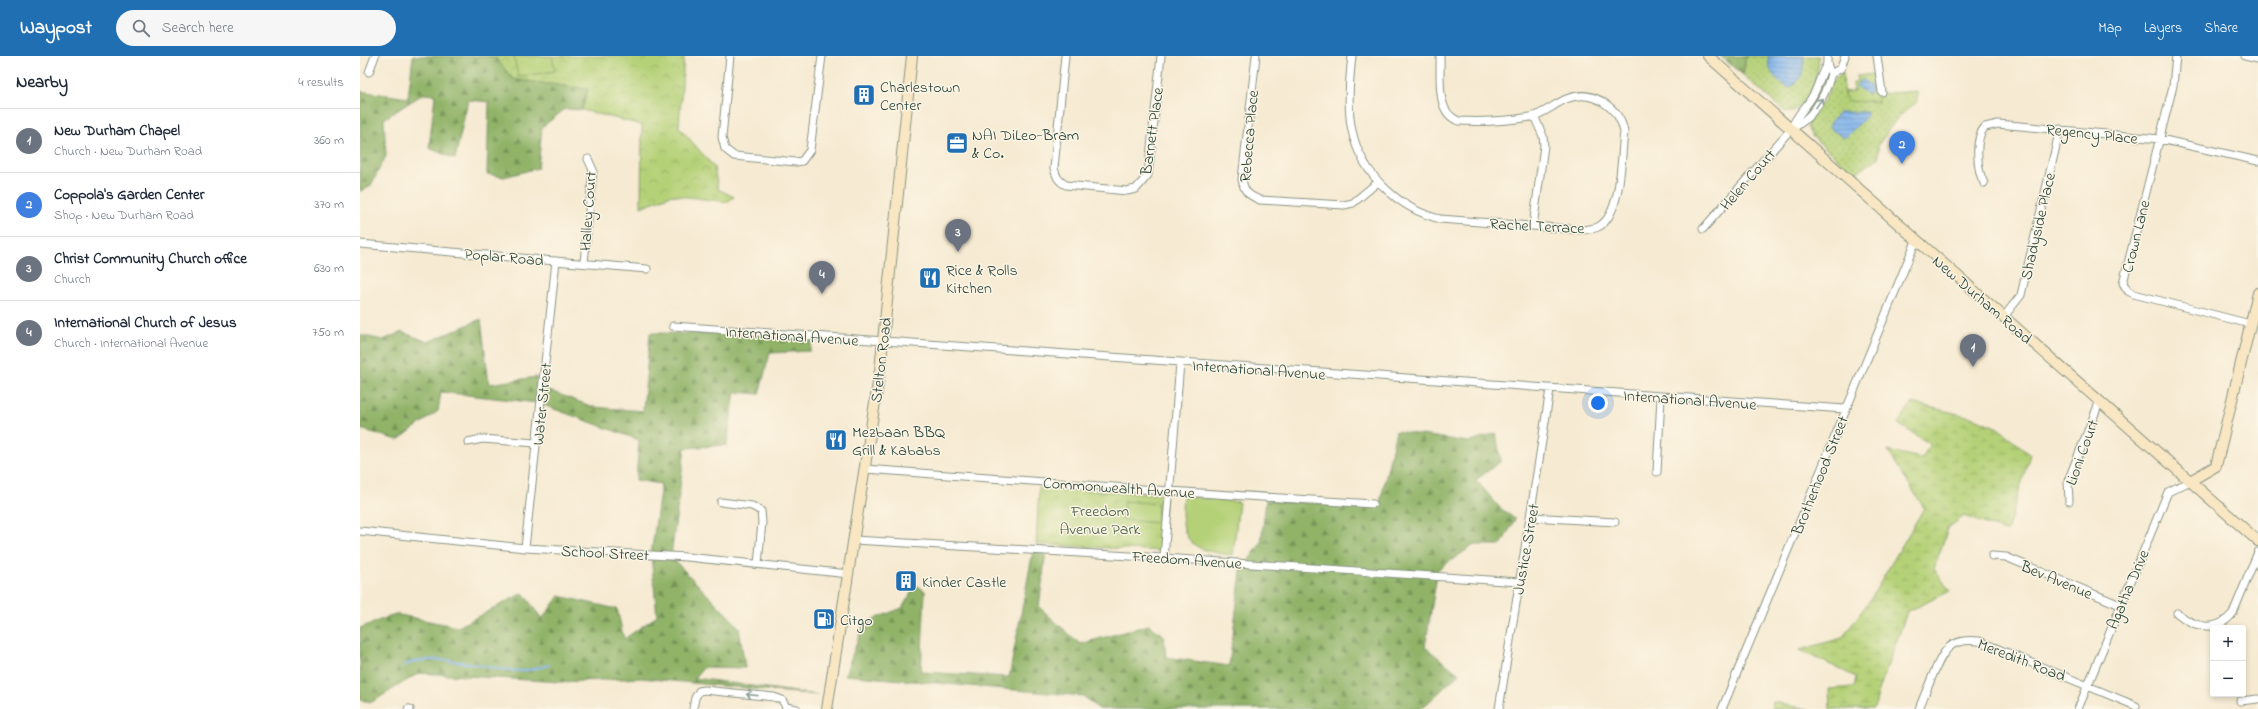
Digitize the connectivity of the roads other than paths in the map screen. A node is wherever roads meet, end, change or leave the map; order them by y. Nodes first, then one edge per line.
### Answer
1 (375, 56) edge
2 (730, 56) edge
3 (822, 56) edge
4 (912, 56) edge
5 (1065, 56) edge
6 (1161, 56) edge
7 (1256, 56) edge
8 (1352, 56) edge
9 (1440, 56) edge
10 (1708, 56) edge
11 (1828, 56) edge
12 (1845, 56) edge
13 (1877, 56) edge
14 (2176, 56) edge
15 (2246, 56) edge
16 (2258, 59) edge
17 (1827, 64) junction
18 (369, 72) dead end
19 (1831, 74) junction
20 (1882, 92) dead end
21 (1534, 116) junction
22 (1791, 129) junction
23 (2060, 129) junction
24 (2160, 139) junction
25 (588, 159) dead end
26 (2258, 161) edge
27 (1378, 182) junction
28 (1984, 183) dead end
29 (1533, 226) junction
30 (1703, 229) dead end
31 (1916, 241) junction
32 (360, 244) edge
33 (556, 261) junction
34 (584, 263) junction
35 (647, 269) dead end
36 (2258, 293) edge
37 (2003, 318) junction
38 (2254, 319) edge
39 (673, 326) dead end
40 (883, 341) junction
41 (1180, 363) junction
42 (1550, 389) junction
43 (1661, 397) junction
44 (2100, 403) junction
45 (1845, 409) junction
46 (468, 442) dead end
47 (536, 444) junction
48 (865, 469) junction
49 (1657, 472) dead end
50 (2190, 481) junction
51 (1169, 491) junction
52 (2069, 501) dead end
53 (721, 502) dead end
54 (1373, 504) dead end
55 (1531, 517) junction
56 (1615, 522) dead end
57 (360, 531) edge
58 (854, 540) junction
59 (2258, 541) edge
60 (525, 548) junction
61 (2258, 552) edge
62 (1992, 556) dead end
63 (1164, 558) junction
64 (758, 564) junction
65 (849, 574) junction
66 (1519, 582) junction
67 (2120, 605) junction
68 (2177, 613) dead end
69 (2087, 685) junction
70 (2258, 699) edge
71 (2240, 701) dead end
72 (693, 706) edge
73 (2136, 706) dead end
74 (797, 709) edge
75 (827, 709) edge
76 (1499, 709) edge
77 (1722, 709) edge
78 (1919, 709) edge
79 (2078, 709) edge

1 - 18 street
2 - 3 street
4 - 40 main road, Stelton Road
5 - 6 street, Barnett Place
7 - 27 street, Rebecca Place
8 - 27 street, Rachel Terrace
9 - 21 street, Rachel Terrace
10 - 22 main road, New Durham Road
11 - 17 street
12 - 19 street
13 - 20 street
14 - 24 street, Crown Lane
15 - 16 street
17 - 19 street
17 - 22 street
22 -> 19 street
21 - 29 street
21 - 29 street, Rachel Terrace
22 - 30 street, Helen Court
22 - 31 main road, New Durham Road
23 - 24 street, Regency Place
23 - 28 street, Regency Place
23 - 37 street, Shadyside Place
24 - 26 street, Regency Place
24 - 38 street, Crown Lane
25 - 34 street, Halley Court
27 - 29 street, Rachel Terrace
31 - 37 main road, New Durham Road
31 - 45 street, Brotherhood Street
32 - 33 street, Poplar Road
33 - 34 street, Poplar Road
33 - 47 street, Water Street
34 - 35 street, Poplar Road
36 - 38 main road
37 - 44 main road, New Durham Road
38 - 50 main road
39 - 40 street, International Avenue
40 - 41 street, International Avenue
40 - 48 main road, Stelton Road
41 - 42 street, International Avenue
41 - 51 street
42 - 43 street, International Avenue
42 - 55 street, Justice Street
43 - 45 street, International Avenue
43 - 49 street
44 - 50 main road, New Durham Road
44 - 52 street, Lioni Court
45 - 77 street, Brotherhood Street
46 - 47 street
47 - 60 street, Water Street
48 - 51 street, Commonwealth Avenue
48 - 58 main road, Stelton Road
50 - 59 main road, New Durham Road
50 - 67 street, Agatha Drive
51 - 54 street, Commonwealth Avenue
51 - 63 street
53 - 64 street
55 - 56 street
55 - 66 street, Justice Street
57 - 60 street, School Street
58 - 63 street, Freedom Avenue
58 - 65 main road, Stelton Road
60 - 64 street, School Street
61 - 68 street
62 - 67 street, Bev Avenue
63 - 66 street, Freedom Avenue
64 - 65 street, School Street
65 - 75 main road, Stelton Road
66 - 76 street, Justice Street
67 - 69 street, Agatha Drive
69 - 73 street, Meredith Road
69 - 78 street, Meredith Road
69 - 79 street, Agatha Drive
70 - 71 street
74 -> 72 street

